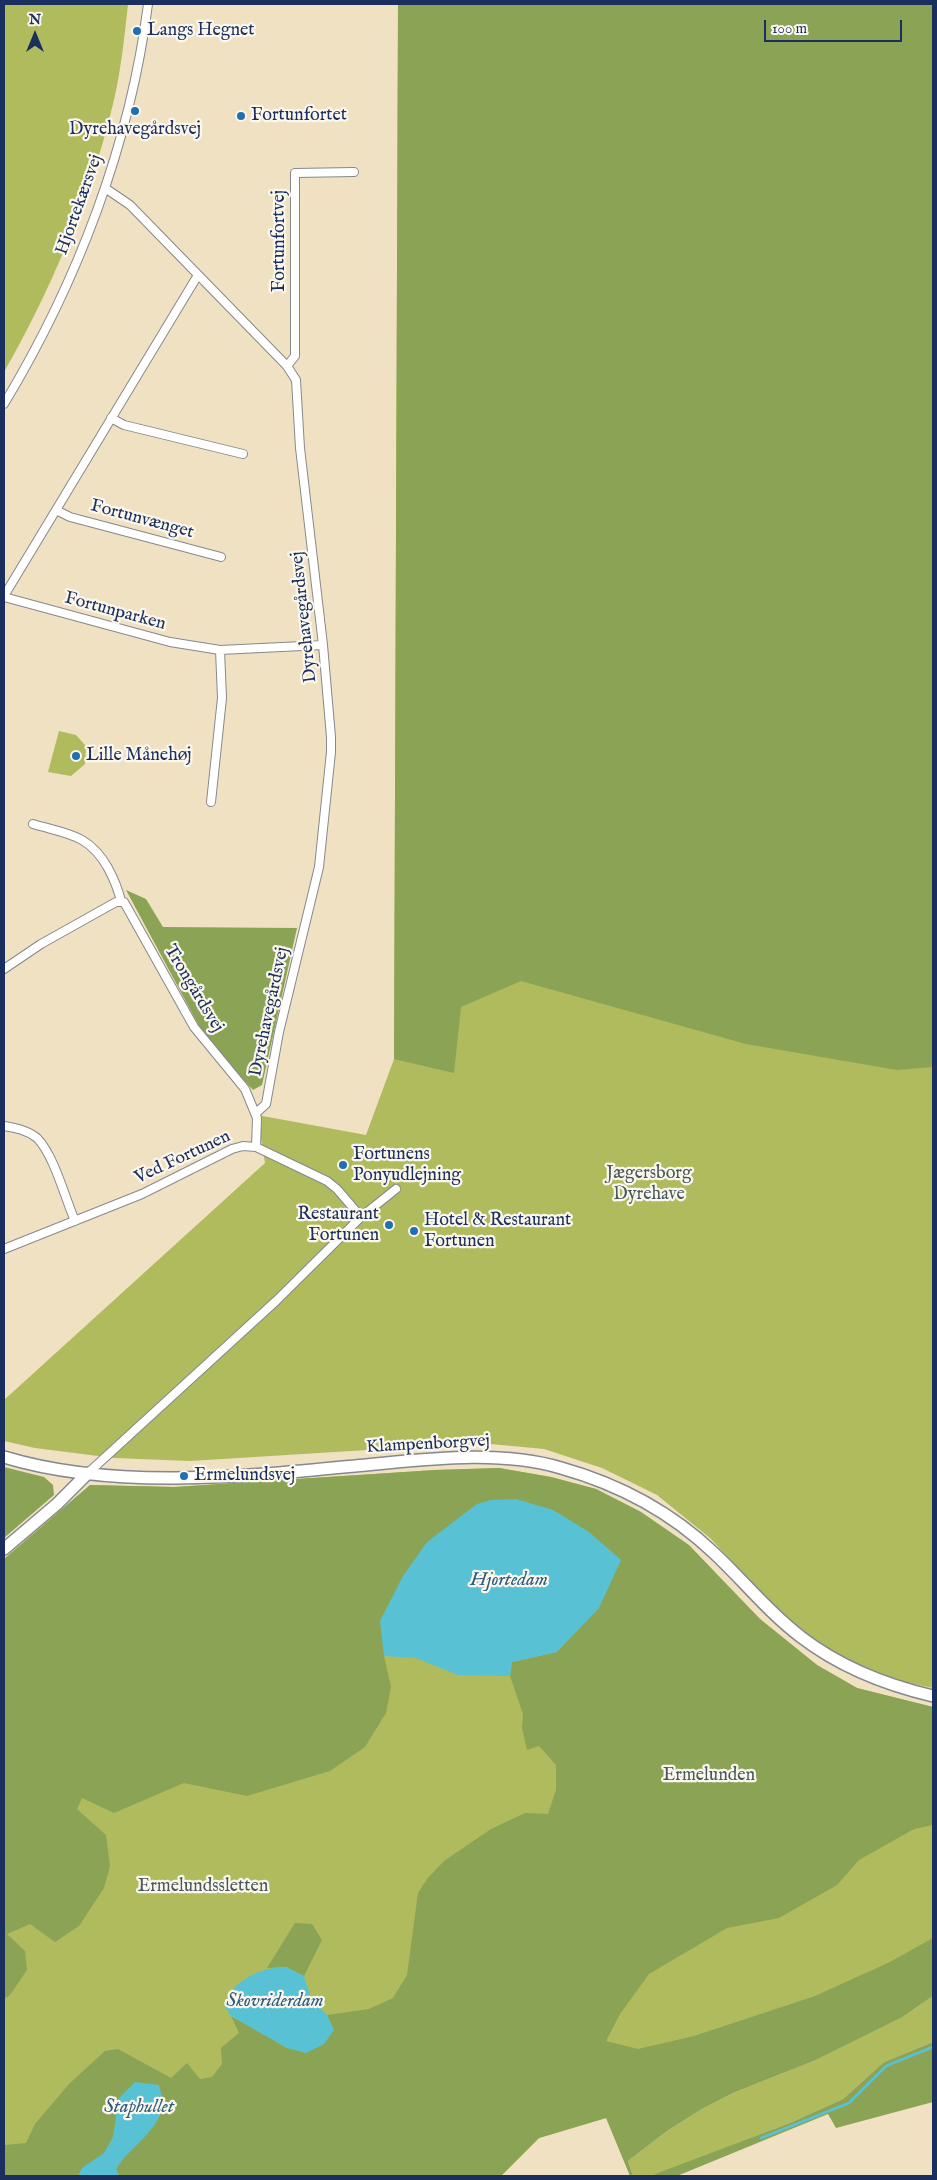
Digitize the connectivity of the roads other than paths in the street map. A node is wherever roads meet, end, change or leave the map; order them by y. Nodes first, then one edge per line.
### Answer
1 (148, 4) edge
2 (354, 172) dead end
3 (105, 188) junction
4 (198, 275) junction
5 (287, 366) junction
6 (4, 404) edge
7 (112, 418) junction
8 (243, 454) dead end
9 (56, 510) junction
10 (221, 557) dead end
11 (4, 596) edge
12 (323, 645) junction
13 (220, 650) junction
14 (211, 802) dead end
15 (33, 824) dead end
16 (120, 901) junction
17 (4, 969) edge
18 (256, 1113) junction
19 (4, 1126) edge
20 (256, 1146) junction
21 (396, 1189) dead end
22 (361, 1218) junction
23 (75, 1221) junction
24 (4, 1249) edge
25 (4, 1457) edge
26 (88, 1473) junction
27 (4, 1549) edge
28 (933, 1696) edge

1 - 3 street, Hjortekærsvej
2 - 5 street, Fortunfortvej
3 - 4 street, Dyrehavegårdsvej
3 - 6 street, Hjortekærsvej
4 - 5 street, Dyrehavegårdsvej
4 - 7 street, Fortunvænget
5 - 12 street, Dyrehavegårdsvej
7 - 8 street
7 - 9 street, Fortunvænget
9 - 10 street, Fortunvænget
9 - 11 street, Fortunvænget
11 - 13 street, Fortunparken
12 - 13 street, Fortunparken
12 - 18 street, Dyrehavegårdsvej
13 - 14 street
15 - 16 street, Trongårdsvej
16 - 17 street
16 - 18 street, Trongårdsvej
18 - 20 street, Trongårdsvej
19 - 23 street
20 - 22 street, Ved Fortunen
20 - 23 street, Ved Fortunen
21 - 22 street
22 - 26 street
23 - 24 street, Ved Fortunen
25 - 26 street, Klampenborgvej
26 - 27 street
26 - 28 street, Klampenborgvej

